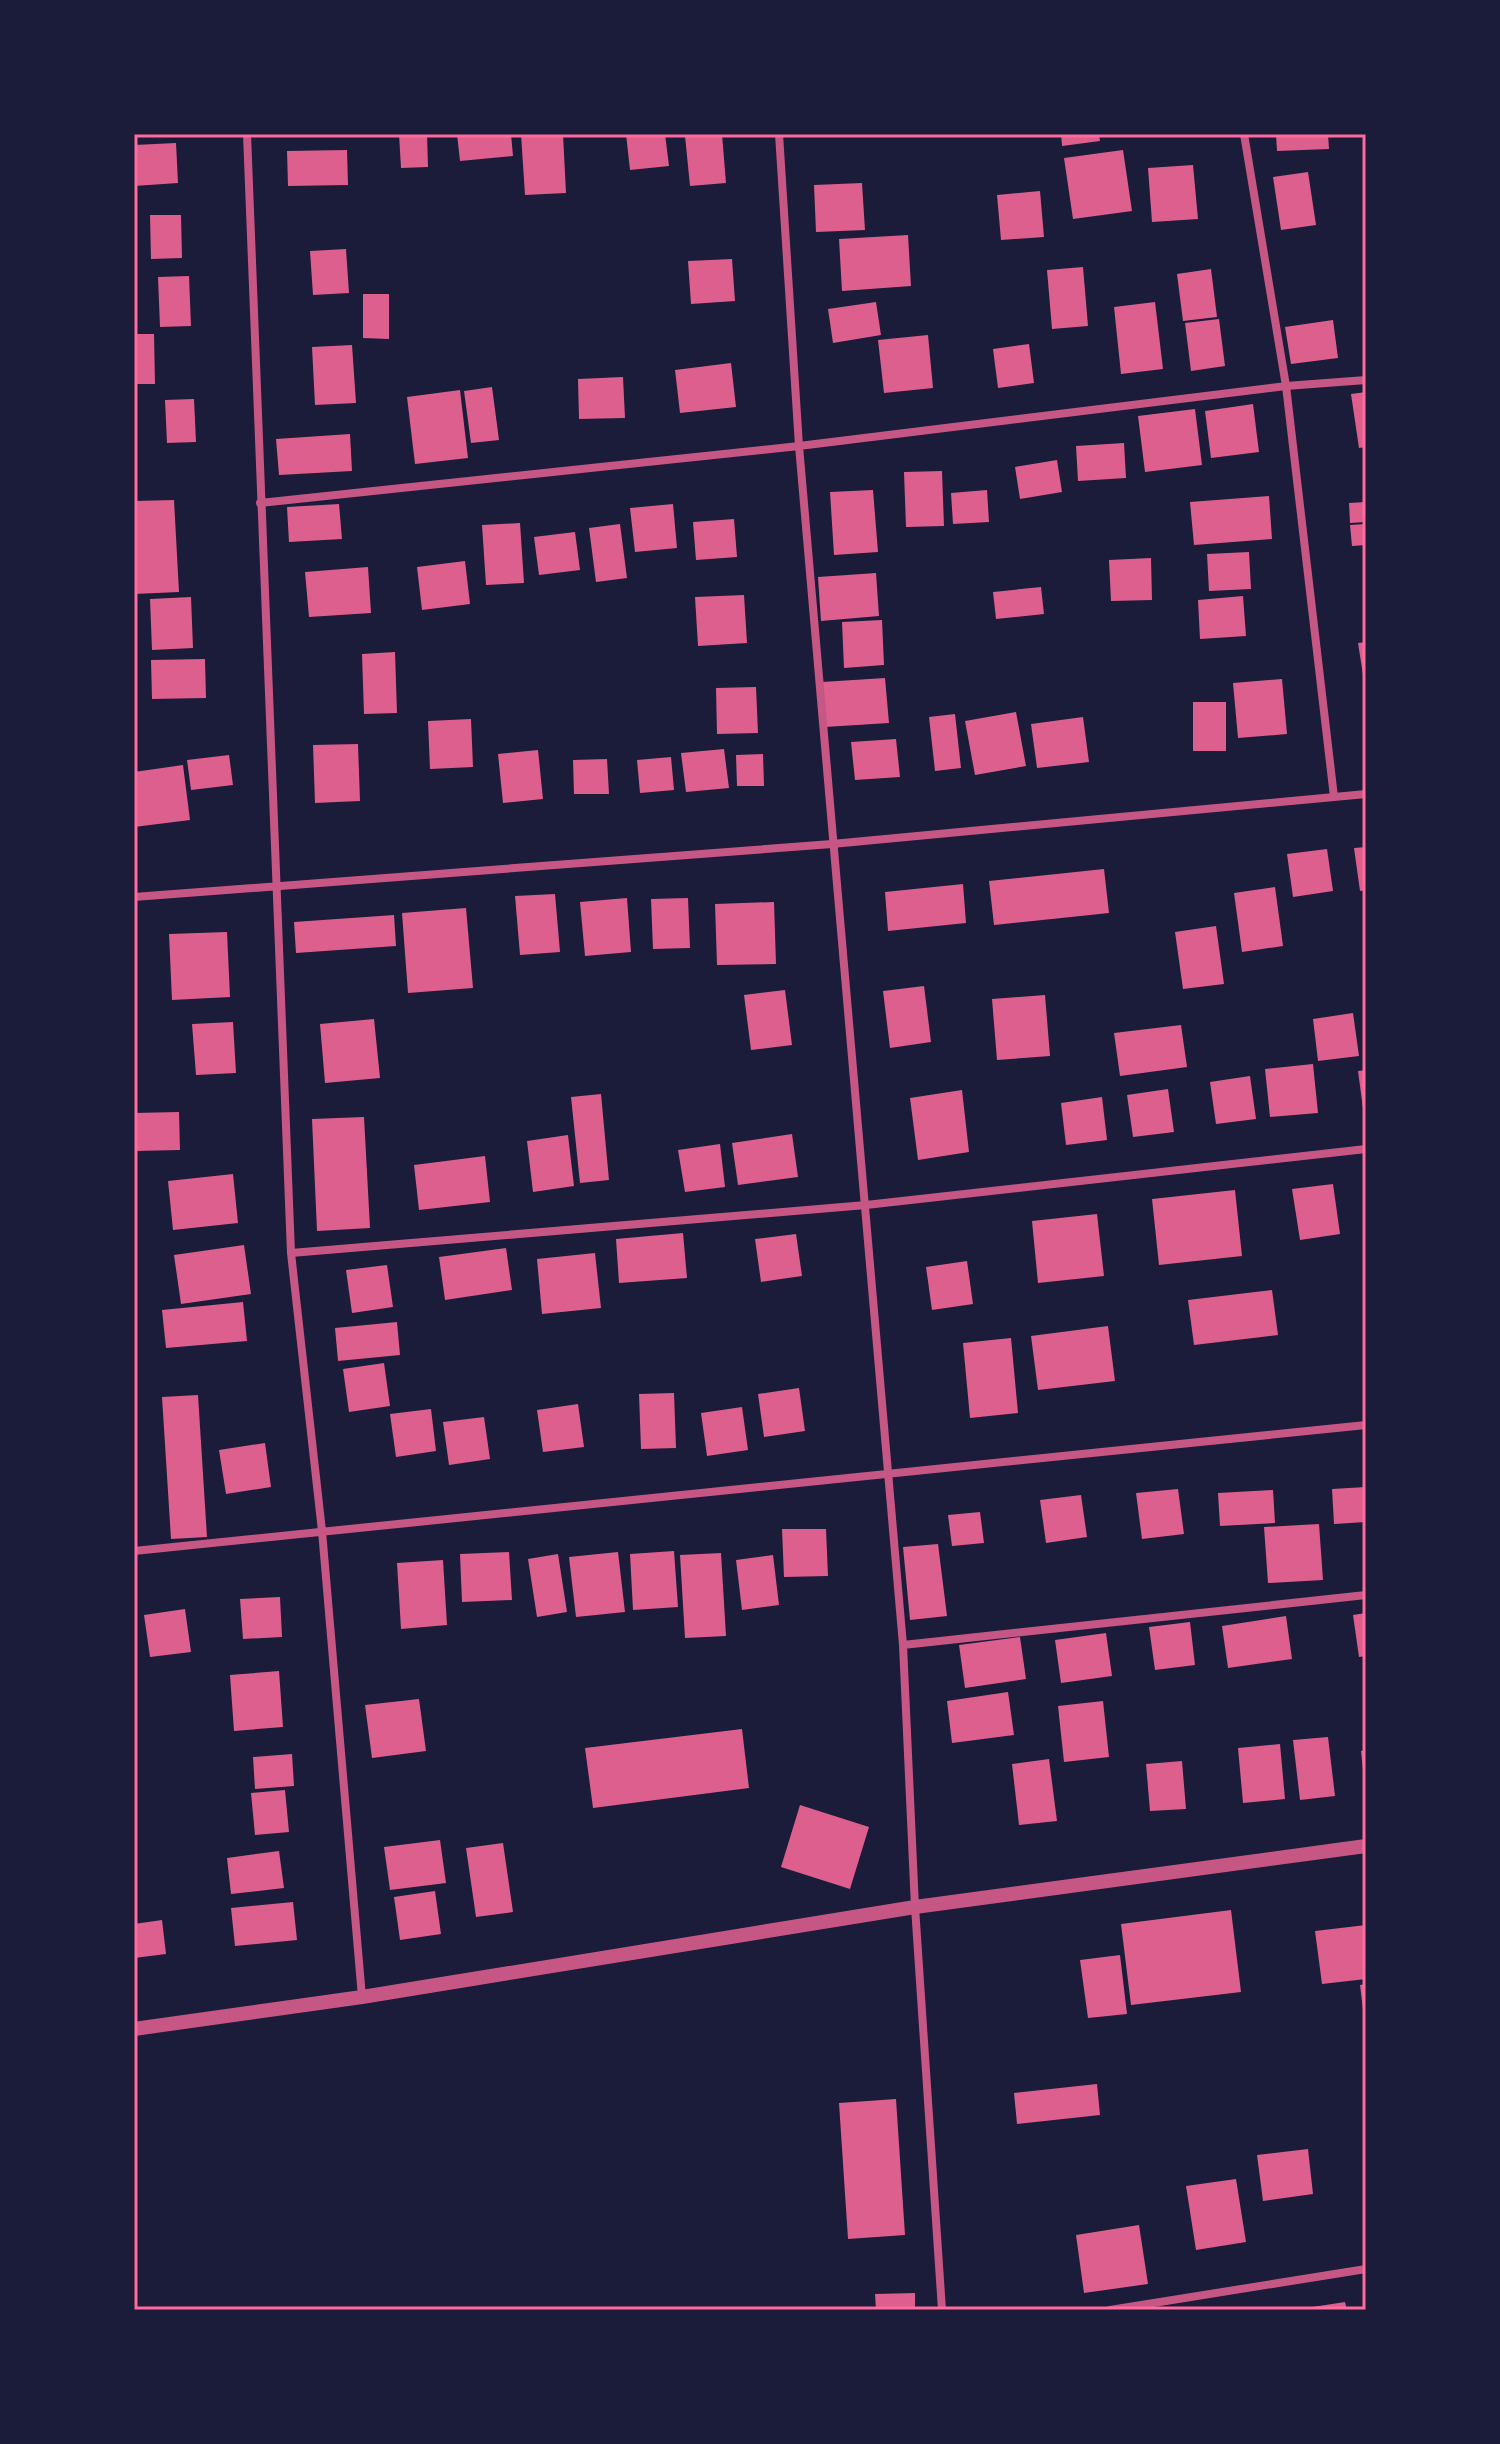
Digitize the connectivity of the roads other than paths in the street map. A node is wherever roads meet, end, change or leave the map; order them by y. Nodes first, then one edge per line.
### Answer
1 (247, 134) edge
2 (779, 134) edge
3 (1244, 134) edge
4 (1366, 380) edge
5 (1286, 386) junction
6 (799, 446) junction
7 (260, 503) junction
8 (1366, 794) edge
9 (1334, 797) junction
10 (832, 844) junction
11 (277, 887) junction
12 (134, 897) edge
13 (1366, 1149) edge
14 (866, 1205) junction
15 (291, 1253) junction
16 (1366, 1425) edge
17 (889, 1473) junction
18 (322, 1531) junction
19 (134, 1551) edge
20 (1366, 1595) edge
21 (903, 1645) junction
22 (1366, 1846) edge
23 (915, 1907) junction
24 (362, 1997) junction
25 (134, 2029) edge
26 (1366, 2269) edge
27 (942, 2310) edge
28 (1110, 2310) edge

1 - 7 street
2 - 6 street
3 - 5 street
4 - 5 street
5 - 6 street
5 - 9 street
6 - 7 street
6 - 10 street
7 - 11 street
8 - 9 street
9 - 10 street
10 - 11 street
10 - 14 street
11 - 12 street
11 - 15 street
13 - 14 street
14 - 15 street
14 - 17 street
15 - 18 street
16 - 17 street
17 - 18 street
17 - 21 street
18 - 19 street
18 - 24 street
20 - 21 street
21 - 23 street
22 - 23 street
23 - 24 street
23 - 27 street
24 - 25 street
26 - 28 street

